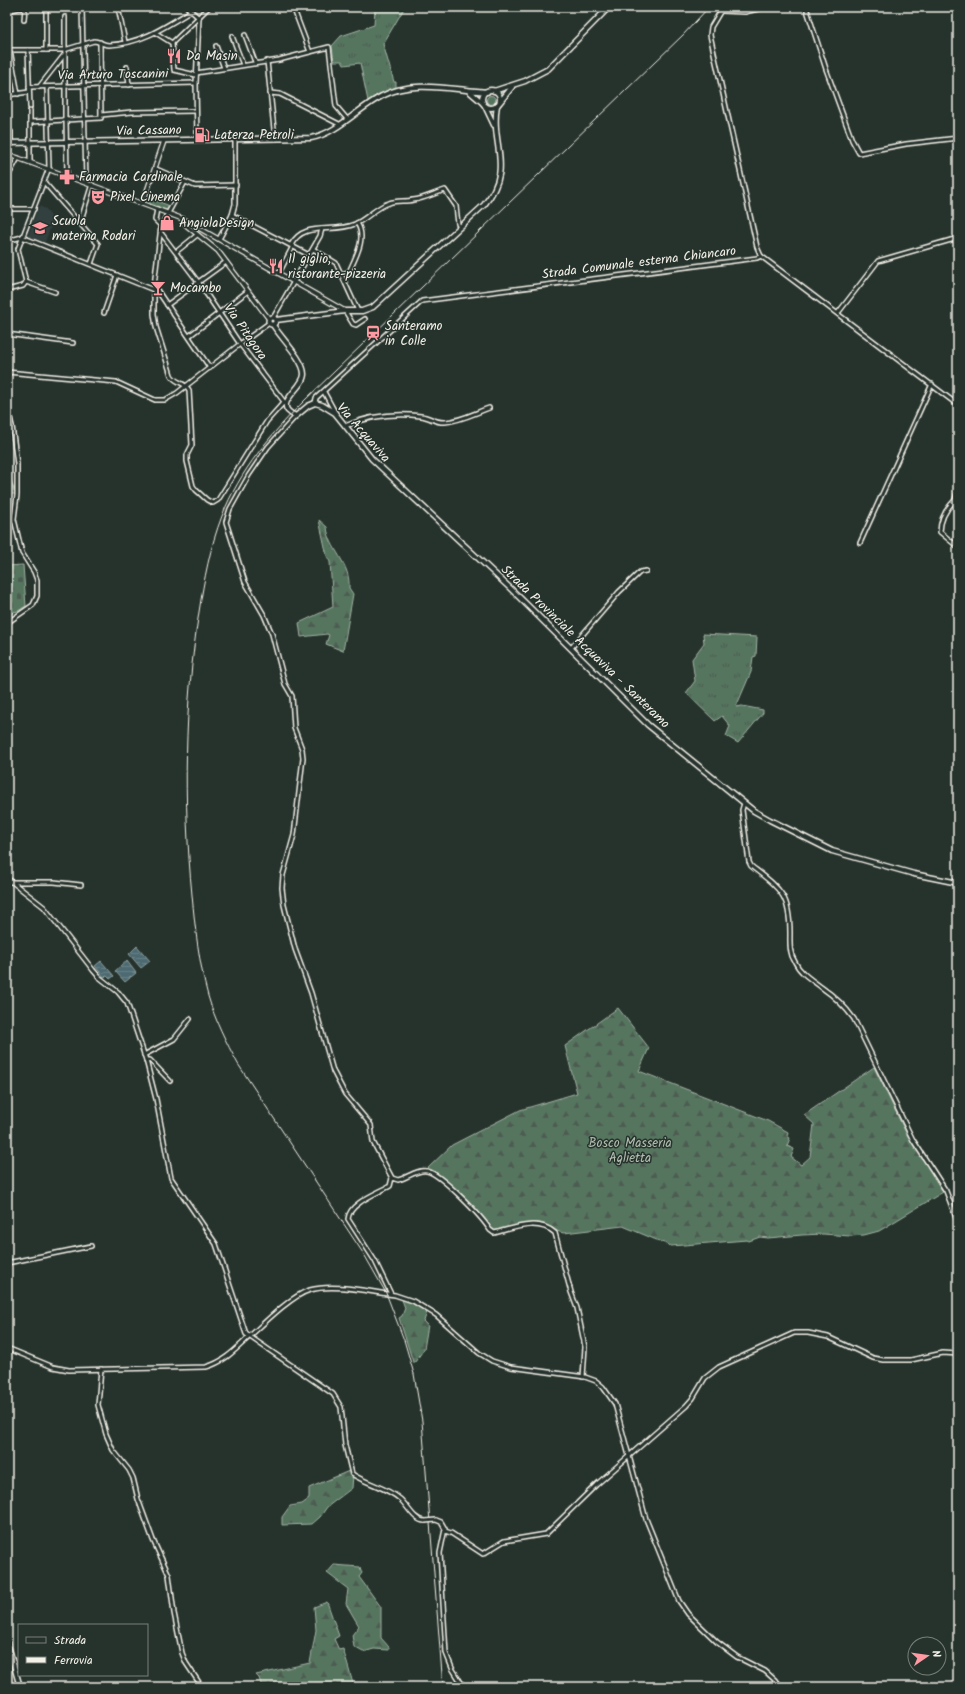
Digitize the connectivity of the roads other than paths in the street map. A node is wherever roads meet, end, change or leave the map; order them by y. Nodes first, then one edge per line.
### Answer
1 (24, 7) edge
2 (46, 7) edge
3 (82, 7) edge
4 (118, 7) edge
5 (187, 7) edge
6 (209, 7) edge
7 (293, 7) edge
8 (609, 7) edge
9 (723, 7) edge
10 (766, 7) edge
11 (806, 7) edge
12 (7, 11) edge
13 (191, 11) junction
14 (721, 11) junction
15 (65, 17) dead end
16 (199, 18) junction
17 (24, 20) dead end
18 (156, 33) junction
19 (245, 35) dead end
20 (232, 36) dead end
21 (7, 38) edge
22 (100, 42) junction
23 (125, 42) junction
24 (172, 44) junction
25 (82, 45) junction
26 (216, 46) dead end
27 (8, 50) edge
28 (28, 50) junction
29 (46, 50) junction
30 (64, 50) junction
31 (310, 52) junction
32 (64, 55) junction
33 (266, 61) junction
34 (255, 62) junction
35 (242, 65) junction
36 (126, 67) dead end
37 (224, 68) junction
38 (196, 74) junction
39 (7, 76) edge
40 (15, 77) junction
41 (196, 83) junction
42 (129, 85) junction
43 (83, 86) junction
44 (101, 86) junction
45 (29, 87) junction
46 (39, 87) junction
47 (47, 87) junction
48 (65, 87) junction
49 (512, 87) junction
50 (469, 91) junction
51 (494, 91) junction
52 (29, 92) junction
53 (487, 92) junction
54 (270, 93) junction
55 (18, 94) junction
56 (7, 95) edge
57 (484, 104) junction
58 (498, 104) junction
59 (30, 107) dead end
60 (30, 111) dead end
61 (196, 112) junction
62 (101, 116) junction
63 (66, 119) junction
64 (84, 119) junction
65 (347, 119) junction
66 (48, 121) junction
67 (30, 122) junction
68 (339, 124) junction
69 (495, 127) junction
70 (11, 132) dead end
71 (958, 138) edge
72 (274, 139) junction
73 (197, 140) junction
74 (235, 140) junction
75 (164, 141) junction
76 (30, 142) junction
77 (48, 142) junction
78 (67, 142) junction
79 (84, 142) junction
80 (9, 143) edge
81 (7, 154) edge
82 (18, 158) junction
83 (30, 162) junction
84 (49, 168) junction
85 (156, 169) junction
86 (67, 175) junction
87 (7, 178) edge
88 (44, 182) junction
89 (86, 182) junction
90 (185, 182) junction
91 (92, 184) junction
92 (236, 185) junction
93 (143, 203) junction
94 (7, 209) edge
95 (34, 209) junction
96 (157, 209) junction
97 (169, 213) junction
98 (232, 215) junction
99 (183, 219) junction
100 (80, 223) junction
101 (356, 224) junction
102 (161, 226) junction
103 (460, 227) junction
104 (322, 229) junction
105 (161, 233) junction
106 (197, 235) junction
107 (22, 237) junction
108 (958, 238) edge
109 (219, 239) junction
110 (7, 241) edge
111 (292, 246) junction
112 (313, 249) junction
113 (176, 252) junction
114 (310, 255) junction
115 (761, 256) junction
116 (226, 262) junction
117 (91, 264) junction
118 (279, 272) junction
119 (341, 274) junction
120 (117, 275) junction
121 (294, 281) junction
122 (26, 282) junction
123 (198, 282) junction
124 (154, 288) junction
125 (7, 290) edge
126 (248, 291) junction
127 (55, 292) dead end
128 (167, 305) junction
129 (345, 311) junction
130 (358, 311) junction
131 (104, 313) dead end
132 (219, 313) junction
133 (838, 313) junction
134 (365, 319) dead end
135 (272, 321) junction
136 (7, 334) edge
137 (189, 336) junction
138 (73, 343) dead end
139 (240, 344) junction
140 (210, 368) junction
141 (7, 372) edge
142 (932, 384) junction
143 (187, 386) junction
144 (324, 392) junction
145 (284, 402) junction
146 (315, 403) junction
147 (7, 405) edge
148 (958, 405) edge
149 (489, 408) dead end
150 (336, 414) junction
151 (296, 416) junction
152 (345, 426) junction
153 (388, 475) joint
154 (958, 489) edge
155 (955, 500) junction
156 (958, 504) edge
157 (860, 543) dead end
158 (958, 547) edge
159 (646, 571) dead end
160 (7, 623) edge
161 (571, 648) junction
162 (744, 803) junction
163 (7, 878) edge
164 (10, 882) junction
165 (958, 883) edge
166 (81, 885) dead end
167 (190, 1019) dead end
168 (144, 1055) junction
169 (146, 1060) junction
170 (170, 1081) dead end
171 (392, 1178) junction
172 (958, 1223) edge
173 (91, 1246) dead end
174 (7, 1263) edge
175 (391, 1294) junction
176 (249, 1337) junction
177 (7, 1348) edge
178 (958, 1354) edge
179 (101, 1369) junction
180 (583, 1377) junction
181 (628, 1457) junction
182 (445, 1531) junction
183 (7, 1642) edge
184 (20, 1687) edge
185 (202, 1687) edge
186 (464, 1687) edge
187 (780, 1687) edge

1 - 12 street
1 - 17 street
2 - 29 street
3 - 25 street
4 - 23 street
5 - 13 street
6 - 16 street
7 - 31 street
8 - 49 main road
9 - 14 street
10 - 14 street
11 - 71 street
13 - 16 street
13 - 18 street
14 - 115 street
15 - 30 street
16 - 24 street
16 - 38 street
18 - 23 street
18 - 24 street
19 - 34 street
20 - 35 street
21 - 27 street
22 - 23 street
22 - 25 street
22 - 44 street
24 - 38 street
25 - 30 street
25 - 43 street
26 - 37 street
27 - 28 street
27 - 40 street
28 - 29 street
28 - 45 street
29 - 30 street
30 - 32 street
31 - 33 street
31 - 65 street
32 - 46 street
32 - 48 street
33 - 34 street
33 - 54 street
34 - 35 street
35 - 37 street
36 - 42 street
37 - 38 street
38 - 41 street
39 - 40 street
40 - 55 street
41 - 42 street, Via Arturo Toscanini
41 - 61 street
42 - 44 street, Via Arturo Toscanini
43 - 44 street, Via Arturo Toscanini
43 - 48 street, Via Arturo Toscanini
43 - 64 street
44 - 62 street
45 - 46 street, Via Arturo Toscanini
45 - 52 street
46 - 47 street, Via Arturo Toscanini
47 - 48 street, Via Arturo Toscanini
47 - 66 street
48 - 63 street
49 - 51 main road
49 - 58 main road
50 - 53 main road, Via Cassano
50 - 57 main road
50 - 65 main road, Via Cassano
51 - 53 main road
51 - 58 main road
52 - 55 street
52 - 59 street
53 - 57 main road
54 - 68 street
54 - 72 street
55 - 56 street
57 - 58 main road
57 - 69 main road
58 - 69 main road
60 - 67 street
61 - 62 street
61 - 73 street
62 - 64 street
63 - 64 street
63 - 66 street
63 - 78 street
64 - 79 street
65 - 68 main road, Via Cassano
66 - 67 street
66 - 77 street
67 - 76 street
68 - 72 main road, Via Cassano
69 - 103 main road
70 - 80 street
72 - 74 main road, Via Cassano
73 - 74 main road, Via Cassano
73 - 75 main road, Via Cassano
74 - 92 street
75 - 79 main road, Via Cassano
75 - 85 street
76 - 77 main road, Via Cassano
76 - 80 main road, Via Cassano
76 - 83 street
77 - 78 main road, Via Cassano
77 - 84 street
78 - 79 main road, Via Cassano
78 - 86 street
79 - 89 street
81 - 82 street
82 - 83 street
82 - 87 street
83 - 84 street
84 - 86 street
84 - 88 street
85 - 90 street
85 - 93 street
86 - 89 street
88 - 95 street
88 - 100 street
89 - 91 street
90 - 92 street
90 - 97 street
91 - 93 street
91 - 100 street
92 - 98 street
93 - 96 street
94 - 95 street
95 - 107 street
96 - 97 street
96 - 102 street
97 - 99 street
97 - 102 street
98 - 109 street
98 - 111 street
99 - 106 street
99 - 109 street
100 - 117 street
101 - 103 street
101 - 104 street
101 - 119 street
102 - 105 street
103 - 130 main road
104 - 111 street
104 - 112 street
105 - 113 street, Via Pitagora
105 - 124 street
106 - 113 street
106 - 116 street
107 - 110 street
107 - 117 street
107 - 122 street
108 - 133 street
109 - 118 street
111 - 114 street
111 - 118 street
112 - 114 street
112 - 119 street
113 - 123 street, Via Pitagora
114 - 121 street
115 - 133 street
115 - 144 street, Strada Comunale esterna Chiancaro
116 - 123 street
116 - 126 street
117 - 120 street
118 - 121 street
119 - 130 street
120 - 124 street
120 - 131 street
121 - 129 street
121 - 135 street
122 - 125 street
122 - 127 street
123 - 128 street
123 - 132 street, Via Pitagora
124 - 128 street
124 - 143 street
126 - 132 street
126 - 135 street
128 - 137 street
129 - 130 main road
129 - 134 street
129 - 135 main road
132 - 137 street
132 - 139 street, Via Pitagora
133 - 142 street
135 - 139 street
135 - 145 main road
136 - 138 street
137 - 140 street
139 - 140 street
139 - 145 street, Via Pitagora
140 - 143 street
141 - 143 street
142 - 148 street
142 - 157 street
143 - 145 street
144 - 146 street, Strada Comunale esterna Chiancaro
144 - 150 street
145 - 151 main road
146 - 150 main road, Via Acquaviva
146 - 151 main road
147 - 160 street
149 - 152 street
150 - 152 main road, Via Acquaviva
151 - 171 street
152 - 153 main road, Via Acquaviva
153 - 161 main road, Strada Provinciale Acquaviva - Santeramo
154 - 155 street
155 - 156 street
155 - 158 street
159 - 161 street
161 - 162 main road, Strada Provinciale Acquaviva - Santeramo
162 - 165 main road, Strada Provinciale Acquaviva - Santeramo
162 - 172 street
163 - 164 street
164 - 166 street
164 - 168 street
167 - 168 street
168 - 169 street
169 - 170 street
169 - 176 street
171 - 175 street
171 - 180 street
173 - 174 street
175 - 176 street
175 - 180 street
176 - 179 street
176 - 182 street, bridge
177 - 179 street
178 - 181 street
179 - 185 street
180 - 181 street
181 - 182 street
181 - 187 street
182 - 186 street
183 - 184 main road

